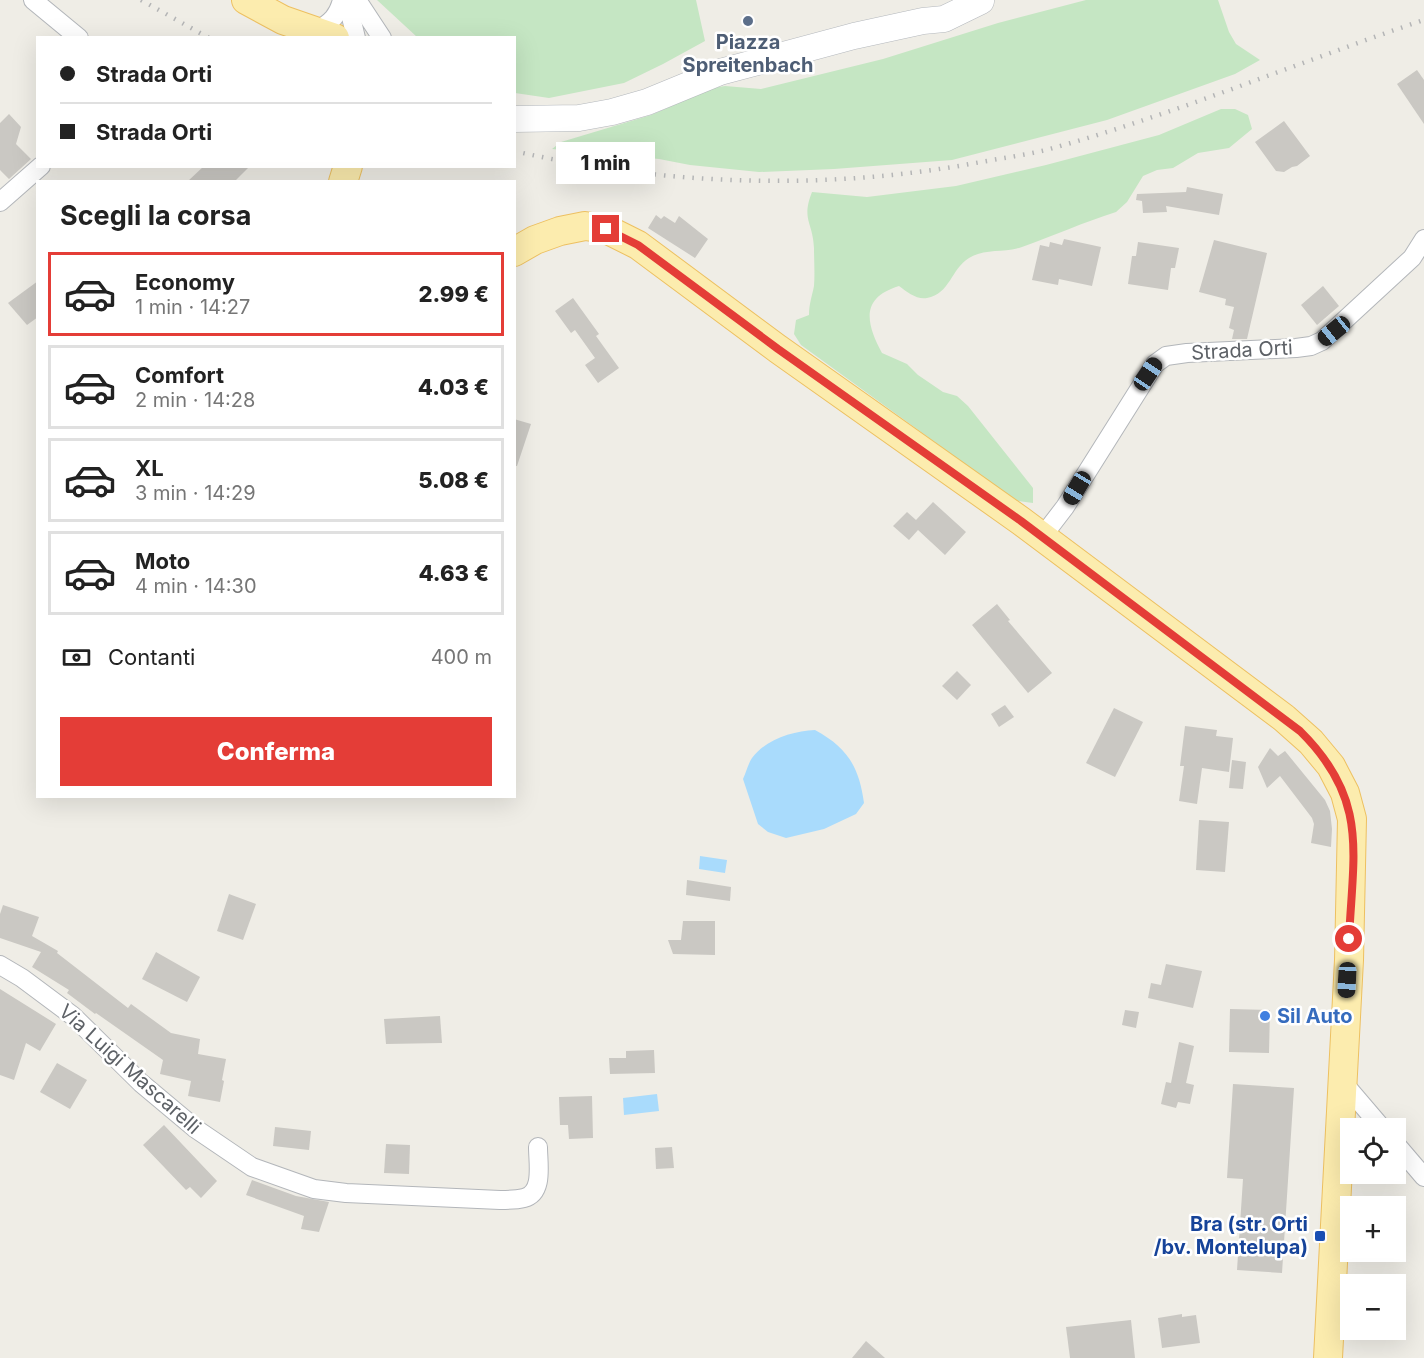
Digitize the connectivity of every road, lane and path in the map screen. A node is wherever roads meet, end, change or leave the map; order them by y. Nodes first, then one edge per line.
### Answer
1 (33, 0) edge
2 (246, 0) edge
3 (344, 0) edge
4 (357, 0) edge
5 (949, 0) edge
6 (980, 0) edge
7 (990, 0) edge
8 (923, 21) junction
9 (319, 35) edge
10 (77, 36) edge
11 (355, 36) edge
12 (381, 36) edge
13 (516, 119) edge
14 (39, 168) edge
15 (0, 202) edge
16 (1424, 239) edge
17 (516, 251) edge
18 (1042, 537) junction
19 (0, 965) edge
20 (1341, 1080) junction
21 (1373, 1118) edge
22 (538, 1147) dead end
23 (1406, 1156) edge
24 (1424, 1177) edge
25 (1328, 1358) edge

1 - 10 street
2 - 9 main road
3 - 9 street
3 - 11 street
4 - 12 street
5 - 8 main road
6 - 7 main road
6 - 8 main road
8 - 13 main road
14 - 15 street
16 - 18 street, Strada Orti
17 - 18 main road
18 - 20 main road
19 - 22 street, Via Luigi Mascarelli
20 - 21 street
20 - 25 main road
23 - 24 street

